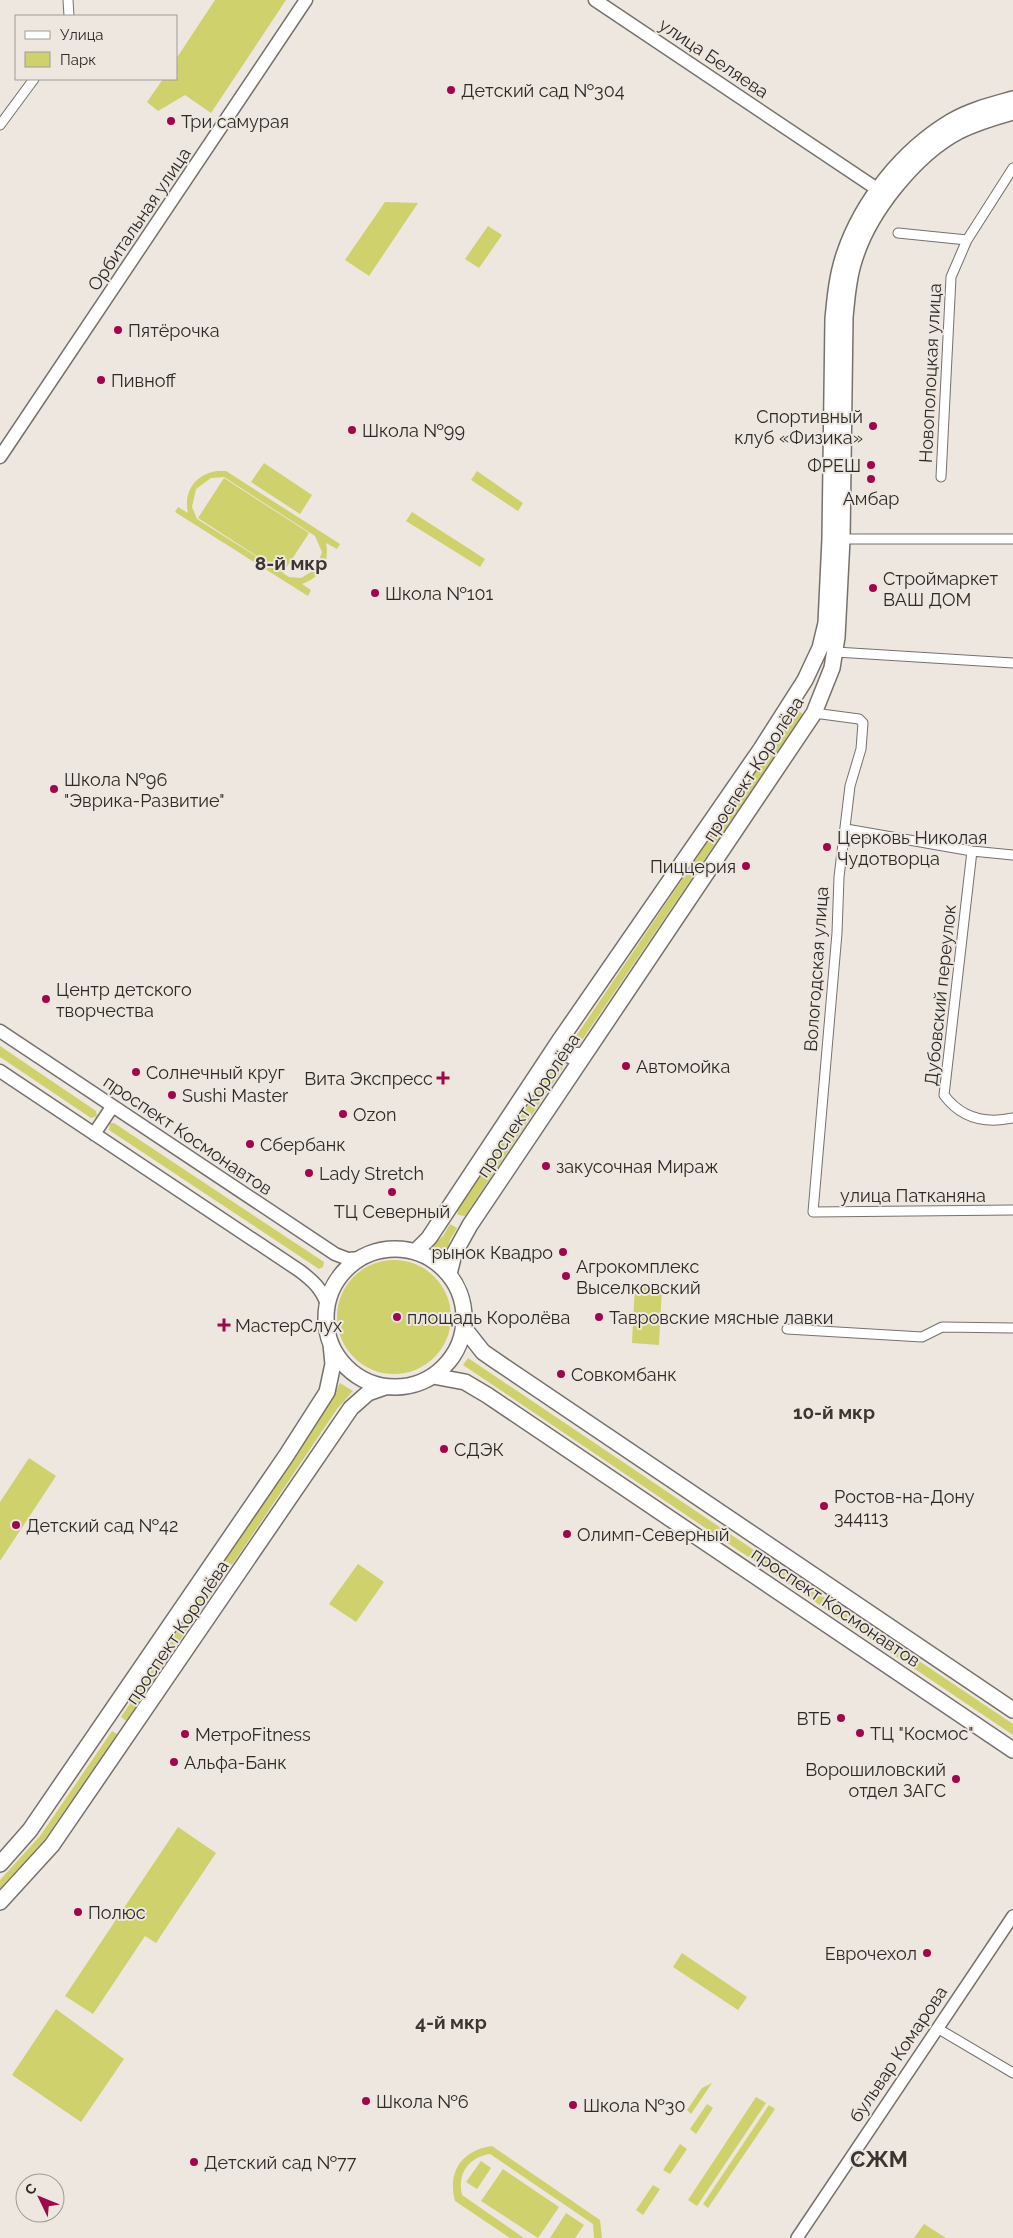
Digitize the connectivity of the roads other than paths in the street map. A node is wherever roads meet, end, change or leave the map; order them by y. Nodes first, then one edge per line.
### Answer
1 (68, 0) edge
2 (306, 0) edge
3 (595, 0) edge
4 (69, 15) edge
5 (33, 80) edge
6 (1013, 99) edge
7 (1013, 112) edge
8 (0, 124) edge
9 (933, 142) junction
10 (1013, 168) edge
11 (884, 193) junction
12 (898, 233) dead end
13 (967, 240) junction
14 (0, 457) edge
15 (941, 477) dead end
16 (842, 539) junction
17 (1013, 539) edge
18 (836, 652) junction
19 (1013, 663) edge
20 (792, 702) junction
21 (814, 713) junction
22 (846, 829) junction
23 (972, 851) junction
24 (1013, 855) edge
25 (0, 1031) edge
26 (560, 1040) junction
27 (584, 1055) junction
28 (0, 1071) edge
29 (112, 1107) junction
30 (1013, 1118) edge
31 (94, 1134) junction
32 (1013, 1210) edge
33 (813, 1212) joint
34 (415, 1252) junction
35 (361, 1258) junction
36 (449, 1274) junction
37 (327, 1304) junction
38 (464, 1328) junction
39 (787, 1328) dead end
40 (1013, 1328) edge
41 (331, 1344) junction
42 (433, 1376) junction
43 (386, 1387) junction
44 (210, 1568) junction
45 (233, 1583) junction
46 (114, 1710) junction
47 (1013, 1710) edge
48 (136, 1724) junction
49 (1013, 1750) edge
50 (0, 1864) edge
51 (0, 1902) edge
52 (1013, 1916) edge
53 (937, 2028) junction
54 (1013, 2073) edge
55 (797, 2238) edge

1 - 4 street
2 - 14 main road, Орбитальная улица
3 - 11 main road, улица Беляева
5 - 8 street
6 - 9 main road
7 - 9 main road
9 - 11 main road, проспект Королёва
10 - 13 street, Новополоцкая улица
11 - 16 main road, проспект Королёва
11 - 20 main road, проспект Королёва
12 - 13 street
13 - 15 street, Новополоцкая улица
16 - 17 street
16 - 18 main road, проспект Королёва
18 - 19 street
18 - 21 main road, проспект Королёва
20 - 21 main road
20 - 26 main road, проспект Королёва
21 - 22 street, Вологодская улица
21 - 27 main road, проспект Королёва
22 - 23 street
22 - 33 street, Вологодская улица
23 - 24 street
23 - 30 street, Дубовский переулок
25 - 29 main road, проспект Космонавтов
26 - 27 main road
26 - 34 main road, проспект Королёва
27 - 36 main road, проспект Королёва
28 - 31 main road
29 - 31 main road
29 - 35 main road, проспект Космонавтов
31 - 37 main road
32 - 33 street, улица Патканяна
34 - 35 main road
34 - 36 main road
35 - 37 main road
36 - 38 main road
37 - 41 main road
38 - 42 main road
38 - 47 main road, проспект Космонавтов
39 - 40 street
41 - 43 main road
41 - 44 main road, проспект Королёва
42 - 43 main road
42 - 49 main road, проспект Космонавтов
43 - 45 main road, проспект Королёва
44 - 45 main road
44 - 46 main road, проспект Королёва
45 - 48 main road, проспект Королёва
46 - 48 main road
46 - 50 main road, проспект Королёва
48 - 51 main road, проспект Королёва
52 - 53 street, бульвар Комарова
53 - 54 street
53 - 55 street, бульвар Комарова

